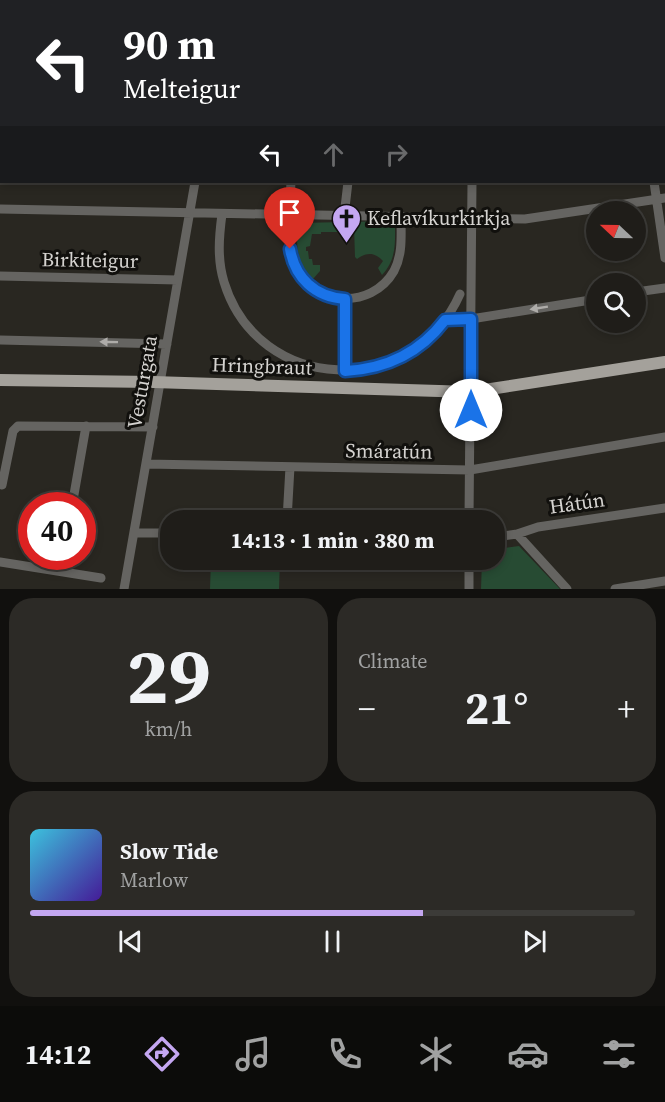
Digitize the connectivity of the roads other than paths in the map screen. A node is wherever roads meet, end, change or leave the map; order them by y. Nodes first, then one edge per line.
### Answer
1 (195, 183) edge
2 (291, 183) edge
3 (348, 183) edge
4 (472, 183) edge
5 (654, 183) edge
6 (661, 199) edge
7 (0, 209) edge
8 (190, 213) junction
9 (222, 214) junction
10 (290, 215) junction
11 (344, 216) junction
12 (401, 217) junction
13 (472, 218) junction
14 (665, 258) edge
15 (0, 276) edge
16 (178, 280) junction
17 (665, 288) edge
18 (646, 291) edge
19 (460, 294) dead end
20 (345, 299) junction
21 (586, 301) edge
22 (471, 319) junction
23 (445, 320) junction
24 (0, 340) edge
25 (167, 344) junction
26 (665, 362) edge
27 (345, 371) junction
28 (0, 380) edge
29 (160, 383) junction
30 (471, 392) junction
31 (86, 426) junction
32 (153, 427) junction
33 (665, 437) edge
34 (146, 464) junction
35 (290, 467) junction
36 (470, 470) junction
37 (2, 485) dead end
38 (74, 492) edge
39 (665, 508) edge
40 (288, 510) edge
41 (469, 510) edge
42 (134, 533) junction
43 (160, 533) edge
44 (517, 534) junction
45 (505, 536) edge
46 (0, 562) edge
47 (469, 570) edge
48 (101, 578) dead end
49 (665, 581) edge
50 (124, 589) edge
51 (469, 589) edge
52 (567, 589) edge
53 (615, 589) edge

1 - 8 street, Vesturgata
2 - 10 street
3 - 11 street
4 - 13 street
5 - 6 street
6 - 13 street
6 - 14 street
7 - 8 street
8 - 9 street
8 - 16 street, Vesturgata
9 - 10 street
9 - 27 street
10 - 11 street
10 - 20 street
11 - 12 street
12 - 13 street
12 - 20 street
13 - 22 street
15 - 16 street, Birkiteigur
16 - 25 street, Vesturgata
17 - 18 street
19 - 23 street
20 - 27 street
21 -> 22 street
22 - 23 street
22 - 30 street
23 - 27 street
25 -> 24 street
25 - 29 street, Vesturgata
26 - 30 main road, Hringbraut
28 - 29 main road, Hringbraut
29 - 30 main road, Hringbraut
29 - 32 street, Vesturgata
30 - 36 street
31 - 32 street
31 - 37 street
31 - 38 street
32 - 34 street, Vesturgata
33 - 36 street, Smáratún
34 - 35 street, Smáratún
34 - 42 street, Vesturgata
35 - 36 street, Smáratún
35 - 40 street
36 - 41 street
39 - 44 street, Hátún
42 - 43 street
42 - 50 street, Vesturgata
44 - 45 street, Hátún
44 - 52 street
46 - 48 street
47 - 51 street
49 - 53 street

